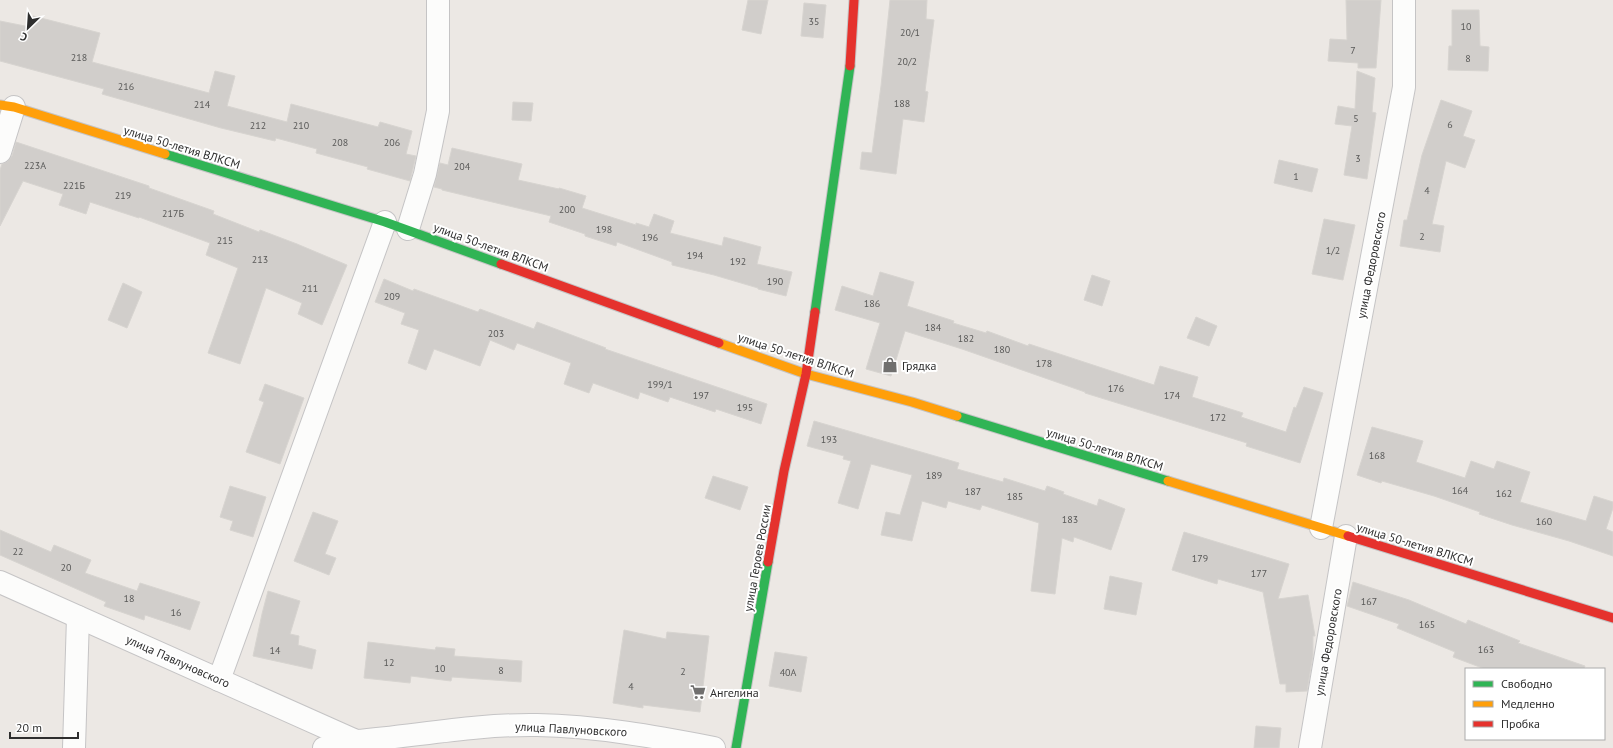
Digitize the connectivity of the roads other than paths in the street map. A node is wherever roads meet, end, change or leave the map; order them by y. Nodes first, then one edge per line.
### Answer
1 (438, 0) edge
2 (854, 0) edge
3 (1404, 0) edge
4 (7, 106) edge
5 (0, 152) edge
6 (385, 222) junction
7 (408, 230) junction
8 (806, 374) junction
9 (1321, 528) junction
10 (1346, 536) junction
11 (0, 582) edge
12 (78, 617) junction
13 (1613, 618) edge
14 (219, 680) junction
15 (356, 741) junction
16 (74, 748) edge
17 (324, 748) edge
18 (714, 748) edge
19 (736, 748) edge
20 (1310, 748) edge

1 - 7 street
2 - 8 street, улица Героев России
3 - 9 street, улица Федоровского
4 - 5 street
4 - 6 street, улица 50-летия ВЛКСМ
6 - 7 street, улица 50-летия ВЛКСМ
6 - 14 street
7 - 8 street, улица 50-летия ВЛКСМ
8 - 9 street, улица 50-летия ВЛКСМ
8 - 19 street, улица Героев России
9 - 10 street, улица 50-летия ВЛКСМ
10 - 13 street, улица 50-летия ВЛКСМ
10 - 20 street, улица Федоровского
11 - 12 street, улица Павлуновского
12 - 14 street, улица Павлуновского
12 - 16 street
14 - 15 street, улица Павлуновского
15 - 17 street, улица Павлуновского
15 - 18 street, улица Павлуновского

